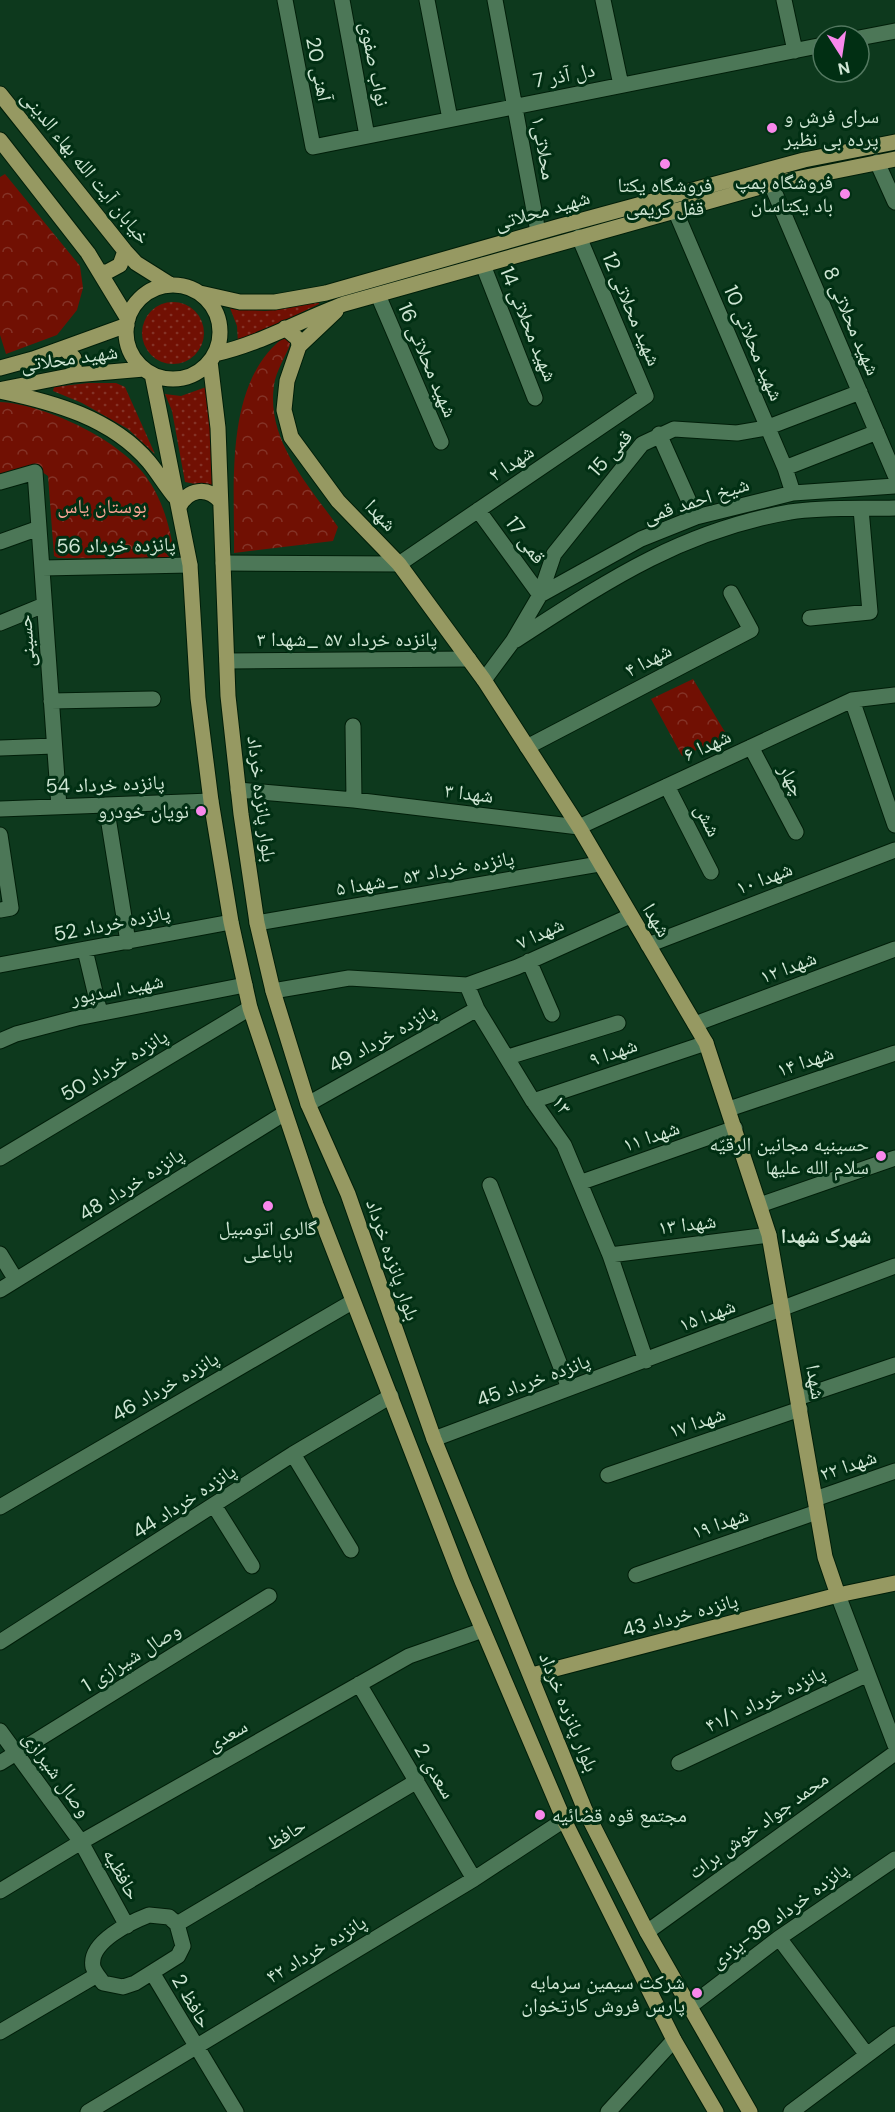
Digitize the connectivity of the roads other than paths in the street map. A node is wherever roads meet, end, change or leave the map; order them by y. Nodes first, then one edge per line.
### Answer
1 (285, 0) edge
2 (342, 0) edge
3 (427, 0) edge
4 (495, 0) edge
5 (603, 0) edge
6 (784, 0) edge
7 (895, 31) edge
8 (871, 36) edge
9 (811, 48) edge
10 (795, 51) junction
11 (621, 85) junction
12 (0, 94) edge
13 (515, 106) junction
14 (450, 119) junction
15 (367, 136) junction
16 (0, 140) edge
17 (895, 142) edge
18 (313, 147) joint
19 (895, 159) edge
20 (877, 162) junction
21 (771, 184) junction
22 (895, 202) edge
23 (675, 210) junction
24 (538, 232) junction
25 (579, 237) junction
26 (125, 251) junction
27 (483, 265) junction
28 (100, 272) junction
29 (171, 285) junction
30 (200, 293) junction
31 (378, 295) junction
32 (344, 304) junction
33 (127, 322) junction
34 (285, 328) junction
35 (299, 346) junction
36 (64, 348) junction
37 (212, 358) junction
38 (0, 368) edge
39 (148, 371) junction
40 (74, 375) junction
41 (0, 390) edge
42 (860, 392) junction
43 (646, 396) joint
44 (535, 398) dead end
45 (766, 428) junction
46 (877, 432) junction
47 (659, 434) junction
48 (441, 442) dead end
49 (785, 468) junction
50 (895, 475) edge
51 (0, 482) edge
52 (895, 486) edge
53 (793, 493) junction
54 (220, 501) junction
55 (178, 504) junction
56 (733, 507) junction
57 (895, 508) edge
58 (861, 509) junction
59 (478, 510) junction
60 (696, 517) junction
61 (738, 524) junction
62 (39, 528) junction
63 (0, 542) edge
64 (223, 563) junction
65 (399, 564) junction
66 (190, 565) junction
67 (42, 568) junction
68 (731, 593) dead end
69 (540, 595) junction
70 (44, 604) junction
71 (810, 618) dead end
72 (0, 623) edge
73 (513, 642) junction
74 (469, 659) junction
75 (226, 660) junction
76 (484, 680) junction
77 (895, 695) edge
78 (153, 699) dead end
79 (852, 700) junction
80 (51, 701) junction
81 (353, 726) dead end
82 (54, 746) junction
83 (527, 747) junction
84 (751, 747) junction
85 (0, 748) edge
86 (668, 786) junction
87 (238, 790) junction
88 (354, 800) junction
89 (211, 801) junction
90 (106, 805) junction
91 (59, 807) junction
92 (0, 809) edge
93 (895, 825) edge
94 (579, 827) junction
95 (796, 832) dead end
96 (0, 835) edge
97 (895, 850) edge
98 (599, 864) junction
99 (711, 872) dead end
100 (6, 909) edge
101 (630, 916) junction
102 (231, 922) junction
103 (257, 923) junction
104 (128, 942) junction
105 (648, 945) junction
106 (895, 949) edge
107 (85, 950) junction
108 (529, 961) junction
109 (0, 965) edge
110 (467, 985) junction
111 (245, 986) junction
112 (273, 991) junction
113 (250, 1008) junction
114 (477, 1009) junction
115 (100, 1013) junction
116 (552, 1014) dead end
117 (618, 1023) dead end
118 (695, 1024) junction
119 (0, 1041) edge
120 (706, 1043) junction
121 (895, 1053) edge
122 (508, 1057) junction
123 (533, 1101) junction
124 (308, 1104) junction
125 (729, 1109) junction
126 (285, 1113) junction
127 (735, 1128) junction
128 (0, 1158) edge
129 (895, 1158) edge
130 (582, 1182) junction
131 (490, 1185) dead end
132 (760, 1205) junction
133 (770, 1234) junction
134 (0, 1254) edge
135 (610, 1255) junction
136 (895, 1266) edge
137 (16, 1280) junction
138 (0, 1290) edge
139 (352, 1302) junction
140 (783, 1308) junction
141 (646, 1360) junction
142 (895, 1365) edge
143 (569, 1388) junction
144 (391, 1396) junction
145 (799, 1404) junction
146 (434, 1439) junction
147 (293, 1454) junction
148 (895, 1471) edge
149 (608, 1475) dead end
150 (816, 1505) junction
151 (0, 1507) edge
152 (215, 1507) junction
153 (351, 1550) dead end
154 (252, 1566) dead end
155 (636, 1575) dead end
156 (895, 1583) edge
157 (838, 1595) junction
158 (269, 1596) dead end
159 (483, 1630) junction
160 (0, 1642) edge
161 (868, 1674) junction
162 (532, 1675) junction
163 (359, 1684) junction
164 (0, 1731) edge
165 (895, 1745) edge
166 (15, 1753) junction
167 (895, 1754) edge
168 (0, 1762) edge
169 (679, 1763) dead end
170 (417, 1781) junction
171 (564, 1820) junction
172 (81, 1842) junction
173 (895, 1859) edge
174 (474, 1879) junction
175 (0, 1891) edge
176 (177, 1924) junction
177 (127, 1926) junction
178 (647, 1932) junction
179 (778, 1938) junction
180 (153, 1974) junction
181 (97, 1975) junction
182 (689, 2007) junction
183 (0, 2032) edge
184 (895, 2034) edge
185 (674, 2040) junction
186 (195, 2048) junction
187 (867, 2055) junction
188 (88, 2112) edge
189 (236, 2112) edge
190 (608, 2112) edge
191 (716, 2112) edge
192 (750, 2112) edge
193 (791, 2112) edge

1 - 18 street, آهنی 20
2 - 15 street, نواب صفوی
3 - 14 street
4 - 13 street, محلاتی۱
5 - 11 street
6 - 10 street
7 - 8 street
9 - 10 street, دل آذر 7
10 - 11 street, دل آذر 7
11 - 13 street, دل آذر 7
12 - 26 main road, خیابان آیت الله بهاء الدینی
13 - 14 street, دل آذر 7
13 - 24 street, محلاتی۱
14 - 15 street, دل آذر 7
15 - 18 street, دل آذر 7
16 - 28 main road
17 - 24 main road, شهید محلاتی
19 - 20 main road, شهید محلاتی
20 - 21 main road, شهید محلاتی
20 - 22 street
21 - 23 main road, شهید محلاتی
21 - 42 street, شهید محلاتی 8
23 - 25 main road, شهید محلاتی
23 - 45 street, شهید محلاتی 10
24 - 30 main road, شهید محلاتی
25 - 27 main road, شهید محلاتی
25 - 43 street, شهید محلاتی 12
26 - 28 main road
26 - 29 main road, خیابان آیت الله بهاء الدینی
27 - 31 main road, شهید محلاتی
27 - 44 street, شهید محلاتی 14
28 - 33 main road
29 - 30 main road
29 - 33 main road
30 - 37 main road
31 - 32 main road, شهید محلاتی
31 - 48 street, شهید محلاتی 16
32 - 34 main road, شهید محلاتی
32 - 35 main road, شهدا
33 - 36 main road, شهید محلاتی
33 - 39 main road
34 - 35 main road
34 - 37 main road, شهید محلاتی
35 - 65 main road, شهدا
36 - 38 main road, شهید محلاتی
36 - 40 main road
37 - 39 main road
37 - 54 main road, بلوار پانزده خرداد
39 - 40 main road, شهید محلاتی
39 - 55 main road
40 - 41 main road, شهید محلاتی
41 - 55 main road
42 - 45 street, قمی 15
42 - 46 street, شهید محلاتی 8
43 - 59 street, شهدا ۲
45 - 47 street, قمی 15
45 - 49 street, شهید محلاتی 10
46 - 49 street
46 - 50 street, شهید محلاتی 8
47 - 60 street
47 - 69 street, قمی 15
49 - 53 street, شهید محلاتی 10
51 - 62 street, حسینی
52 - 53 street, شیخ احمد قمی
53 - 56 street, شیخ احمد قمی
54 - 55 main road
54 - 64 main road, بلوار پانزده خرداد
55 - 66 main road
56 - 60 street, شیخ احمد قمی
56 - 61 street
57 - 58 street, شیخ احمد قمی
58 - 61 street, شیخ احمد قمی
58 - 71 street
59 - 65 street, شهدا ۲
59 - 69 street, قمی 17
60 - 69 street, شیخ احمد قمی
61 - 73 street, شیخ احمد قمی
62 - 63 street
62 - 67 street, حسینی
64 - 65 street
64 - 75 main road, بلوار پانزده خرداد
65 - 74 main road, شهدا
66 - 67 street, پانزده خرداد 56
66 - 89 main road
67 - 70 street, حسینی
68 - 83 street, شهدا ۴
69 - 73 street, شیخ احمد قمی
70 - 72 street
70 - 80 street, حسینی
73 - 76 street, شیخ احمد قمی
74 - 75 street, پانزده خرداد ۵۷ _شهدا ۳
74 - 76 main road, شهدا
75 - 87 main road, بلوار پانزده خرداد
76 - 83 main road, شهدا
77 - 79 street, شهدا ۶
78 - 80 street
79 - 84 street, شهدا ۶
79 - 93 street
80 - 82 street, حسینی
81 - 88 street
82 - 85 street
82 - 91 street, حسینی
83 - 94 main road, شهدا
84 - 86 street, شهدا ۶
84 - 95 street, چهار
86 - 94 street, شهدا ۶
86 - 99 street, شش
87 - 88 street, شهدا ۳
87 - 103 main road, بلوار پانزده خرداد
88 - 94 street, شهدا ۳
89 - 90 street, پانزده خرداد 54
89 - 102 main road
90 - 91 street, پانزده خرداد 54
90 - 104 street
91 - 92 street, پانزده خرداد 54
94 - 98 main road, شهدا
96 - 100 street
97 - 105 street, شهدا ۱۰
98 - 101 main road, شهدا
98 - 103 street, پانزده خرداد ۵۳ _شهدا ۵
101 - 105 main road, شهدا
101 - 108 street, شهدا ۷
102 - 104 street, پانزده خرداد 52
102 - 111 main road
103 - 112 main road, بلوار پانزده خرداد
104 - 107 street, پانزده خرداد 52
105 - 118 main road, شهدا
106 - 118 street, شهدا ۱۲
107 - 109 street, پانزده خرداد 52
107 - 115 street
108 - 110 street, شهدا ۷
108 - 116 street
110 - 112 street
110 - 114 street, ۱۳
111 - 113 main road
111 - 115 street, شهید اسدپور
112 - 124 main road, بلوار پانزده خرداد
113 - 126 main road
113 - 128 street, پانزده خرداد 50
114 - 122 street, ۱۳
114 - 124 street, پانزده خرداد 49
115 - 119 street, شهید اسدپور
117 - 122 street
118 - 120 main road, شهدا
120 - 123 street, شهدا ۹
120 - 125 main road, شهدا
121 - 125 street, شهدا ۱۴
122 - 123 street, ۱۳
123 - 130 street, ۱۳
124 - 146 main road, بلوار پانزده خرداد
125 - 127 main road, شهدا
126 - 137 street, پانزده خرداد 48
126 - 139 main road
127 - 130 street, شهدا ۱۱
127 - 132 main road, شهدا
129 - 132 street
130 - 135 street, ۱۳
131 - 143 street
132 - 133 main road, شهدا
133 - 135 street, شهدا ۱۳
133 - 140 main road, شهدا
134 - 137 street
135 - 141 street, ۱۳
136 - 140 street, شهدا ۱۵
137 - 138 street, پانزده خرداد 48
139 - 144 main road
139 - 151 street, پانزده خرداد 46
140 - 141 street, شهدا ۱۵
140 - 145 main road, شهدا
141 - 143 street, پانزده خرداد 45
142 - 145 street, شهدا ۱۷
143 - 146 street, پانزده خرداد 45
144 - 147 street, پانزده خرداد 44
144 - 159 main road
145 - 149 street, شهدا ۱۷
145 - 150 main road, شهدا
146 - 162 main road, بلوار پانزده خرداد
147 - 152 street, پانزده خرداد 44
147 - 153 street
148 - 150 street, شهدا ۲۲
150 - 155 street, شهدا ۱۹
150 - 157 main road, شهدا
152 - 154 street
152 - 160 street, پانزده خرداد 44
156 - 157 main road, پانزده خرداد 43
157 - 161 street
157 - 162 main road, پانزده خرداد 43
158 - 166 street, وصال شیرازی 1
159 - 163 street, سعدی
159 - 171 main road
161 - 165 street
161 - 169 street, پانزده خرداد ۴۱/۱
162 - 178 main road, بلوار پانزده خرداد
163 - 170 street, سعدی 2
163 - 172 street, سعدی
164 - 166 street, وصال شیرازی
166 - 168 street, وصال شیرازی 1
166 - 172 street, وصال شیرازی
167 - 178 street, محمد جواد خوش برات
170 - 174 street, سعدی 2
170 - 176 street, حافظ
171 - 174 street, پانزده خرداد ۴۲
171 - 185 main road
172 - 175 street, سعدی
172 - 177 street, حافظیه
173 - 179 street, پانزده خرداد 39-یزدی
174 - 186 street, پانزده خرداد ۴۲
176 - 177 street
176 - 180 street
177 - 181 street
178 - 182 main road, بلوار پانزده خرداد
179 - 182 street, پانزده خرداد 39-یزدی
179 - 187 street
180 - 181 street
180 - 186 street, حافظ 2
181 - 183 street
182 - 192 main road, بلوار پانزده خرداد
184 - 187 street
185 - 190 street
185 - 191 main road
186 - 188 street, پانزده خرداد ۴۲
186 - 189 street, حافظ 2
187 - 193 street

